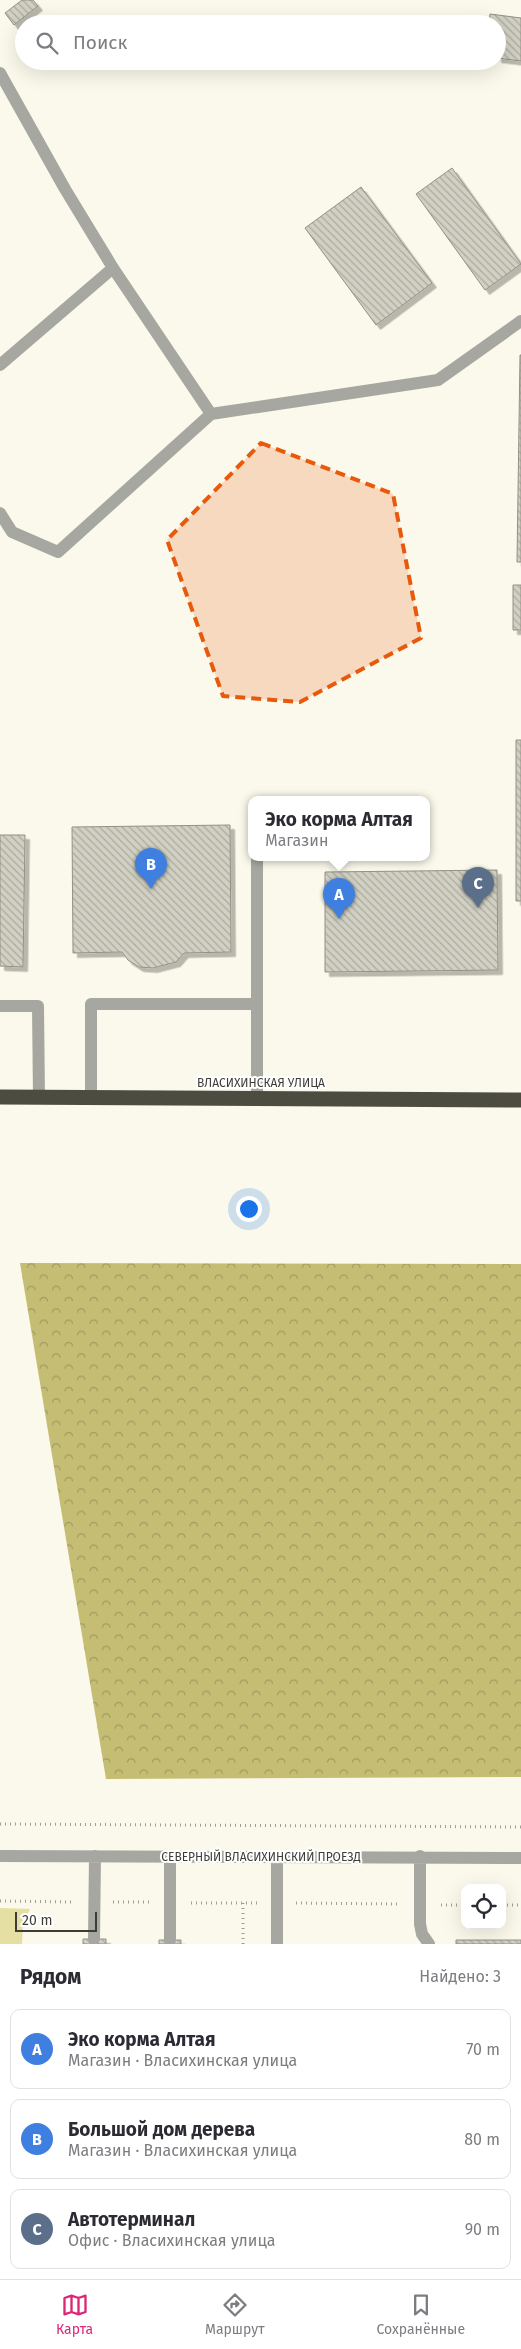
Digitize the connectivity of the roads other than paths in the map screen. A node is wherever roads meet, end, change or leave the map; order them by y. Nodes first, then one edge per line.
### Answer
1 (0, 73) edge
2 (113, 268) junction
3 (521, 321) edge
4 (0, 365) edge
5 (211, 414) junction
6 (0, 513) edge
7 (257, 861) edge
8 (257, 1004) junction
9 (0, 1006) edge
10 (0, 1097) edge
11 (39, 1097) junction
12 (92, 1097) junction
13 (257, 1098) junction
14 (521, 1100) edge
15 (0, 1856) edge
16 (94, 1856) junction
17 (420, 1856) junction
18 (170, 1857) junction
19 (277, 1857) junction
20 (521, 1858) edge
21 (94, 1939) dead end
22 (170, 1940) dead end
23 (277, 1944) edge
24 (429, 1944) edge

1 - 2 street
2 - 4 street
2 - 5 street
3 - 5 street
5 - 6 street
7 - 8 street
8 - 12 street
8 - 13 street
9 - 11 street
10 - 11 highway, ВЛАСИХИНСКАЯ УЛИЦА
11 - 12 highway, ВЛАСИХИНСКАЯ УЛИЦА
12 - 13 highway, ВЛАСИХИНСКАЯ УЛИЦА
13 - 14 highway, ВЛАСИХИНСКАЯ УЛИЦА
15 - 16 street, СЕВЕРНЫЙ ВЛАСИХИНСКИЙ ПРОЕЗД
16 - 18 street, СЕВЕРНЫЙ ВЛАСИХИНСКИЙ ПРОЕЗД
16 - 21 street
17 - 19 street, СЕВЕРНЫЙ ВЛАСИХИНСКИЙ ПРОЕЗД
17 - 20 street, СЕВЕРНЫЙ ВЛАСИХИНСКИЙ ПРОЕЗД
17 - 24 street
18 - 19 street, СЕВЕРНЫЙ ВЛАСИХИНСКИЙ ПРОЕЗД
18 - 22 street
19 - 23 street

